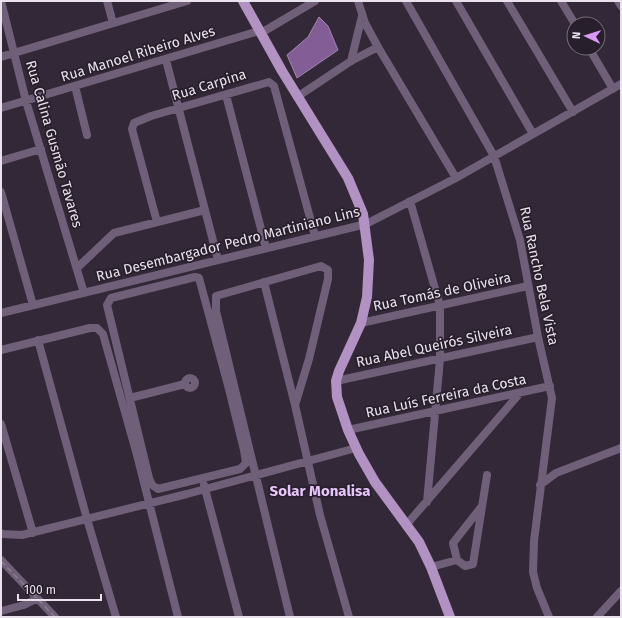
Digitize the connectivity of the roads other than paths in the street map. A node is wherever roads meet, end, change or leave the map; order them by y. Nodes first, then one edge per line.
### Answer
1 (4, 1) edge
2 (107, 1) edge
3 (187, 1) edge
4 (243, 1) edge
5 (314, 1) edge
6 (358, 1) edge
7 (406, 1) edge
8 (456, 1) edge
9 (507, 1) edge
10 (561, 1) edge
11 (618, 1) edge
12 (1, 2) edge
13 (621, 6) edge
14 (362, 16) junction
15 (570, 16) edge
16 (113, 23) junction
17 (260, 32) junction
18 (378, 47) junction
19 (14, 52) junction
20 (1, 56) edge
21 (594, 56) edge
22 (166, 60) junction
23 (351, 61) junction
24 (621, 84) edge
25 (75, 86) junction
26 (613, 89) junction
27 (226, 95) junction
28 (297, 97) junction
29 (26, 101) junction
30 (1, 108) edge
31 (178, 109) junction
32 (573, 112) junction
33 (533, 134) junction
34 (87, 135) dead end
35 (41, 149) junction
36 (494, 156) junction
37 (1, 161) edge
38 (456, 178) junction
39 (1, 192) edge
40 (410, 201) junction
41 (205, 210) junction
42 (157, 222) junction
43 (366, 224) junction
44 (315, 236) junction
45 (266, 248) junction
46 (218, 260) junction
47 (77, 268) junction
48 (158, 274) junction
49 (264, 282) junction
50 (162, 284) junction
51 (528, 286) junction
52 (84, 294) junction
53 (33, 305) junction
54 (440, 306) junction
55 (1, 313) edge
56 (361, 323) junction
57 (538, 336) junction
58 (38, 340) junction
59 (1, 350) edge
60 (440, 359) junction
61 (336, 381) junction
62 (184, 384) dead end
63 (550, 386) junction
64 (520, 393) junction
65 (130, 398) junction
66 (296, 405) junction
67 (435, 411) junction
68 (1, 424) edge
69 (348, 430) junction
70 (355, 446) junction
71 (621, 448) edge
72 (308, 458) junction
73 (256, 473) junction
74 (487, 475) dead end
75 (540, 485) junction
76 (205, 487) junction
77 (148, 502) junction
78 (427, 502) junction
79 (482, 506) junction
80 (86, 517) junction
81 (407, 524) junction
82 (33, 531) junction
83 (1, 533) edge
84 (1, 560) edge
85 (458, 560) junction
86 (431, 567) junction
87 (621, 591) edge
88 (36, 599) junction
89 (1, 611) edge
90 (55, 617) edge
91 (116, 617) edge
92 (178, 617) edge
93 (239, 617) edge
94 (290, 617) edge
95 (349, 617) edge
96 (450, 617) edge
97 (549, 617) edge
98 (597, 617) edge

1 - 12 street
2 - 16 street
3 - 16 street
4 - 17 main road
5 - 17 street
6 - 14 street
7 - 36 street, Rua Rancho Bela Vista
8 - 33 street
9 - 32 street
10 - 15 street
11 - 13 street
12 - 19 street, Rua Calina Gusmão Tavares
14 - 18 street
14 - 23 street
16 - 19 street
17 - 22 street, Rua Manoel Ribeiro Alves
17 - 28 main road
18 - 23 street
18 - 38 street
19 - 20 street
19 - 29 street, Rua Calina Gusmão Tavares
21 - 26 street
22 - 25 street, Rua Manoel Ribeiro Alves
22 - 31 street
23 - 28 street
24 - 26 street, Rua Desembargador Pedro Martiniano Lins
25 - 29 street, Rua Manoel Ribeiro Alves
25 - 34 street
26 - 32 street, Rua Desembargador Pedro Martiniano Lins
27 - 31 street, Rua Carpina
27 - 44 street, Rua Carpina
27 - 45 street
28 - 43 main road
29 - 30 street, Rua Manoel Ribeiro Alves
29 - 35 street, Rua Calina Gusmão Tavares
31 - 41 street
31 - 42 street, Rua Carpina
32 - 33 street, Rua Desembargador Pedro Martiniano Lins
33 - 36 street, Rua Desembargador Pedro Martiniano Lins
35 - 37 street
35 - 47 street, Rua Calina Gusmão Tavares
36 - 38 street, Rua Desembargador Pedro Martiniano Lins
36 - 51 street, Rua Rancho Bela Vista
38 - 40 street, Rua Desembargador Pedro Martiniano Lins
39 - 53 street
40 - 43 street, Rua Desembargador Pedro Martiniano Lins
40 - 54 street
41 - 42 street
41 - 46 street
42 - 47 street
43 - 44 street, Rua Desembargador Pedro Martiniano Lins
43 - 56 main road
44 - 45 street, Rua Desembargador Pedro Martiniano Lins
45 - 46 street, Rua Desembargador Pedro Martiniano Lins
46 - 48 street, Rua Desembargador Pedro Martiniano Lins
47 - 52 street, Rua Calina Gusmão Tavares
48 - 50 street
48 - 52 street, Rua Desembargador Pedro Martiniano Lins
49 - 66 street
49 - 66 street
49 - 73 street
50 - 65 street
50 - 65 street
51 - 54 street, Rua Tomás de Oliveira
51 - 57 street, Rua Rancho Bela Vista
52 - 53 street, Rua Desembargador Pedro Martiniano Lins
53 - 55 street, Rua Desembargador Pedro Martiniano Lins
54 - 56 street, Rua Tomás de Oliveira
54 - 60 street
56 - 61 main road
57 - 60 street, Rua Abel Queirós Silveira
57 - 63 street, Rua Rancho Bela Vista
58 - 59 street
58 - 77 street
58 - 80 street
60 - 61 street, Rua Abel Queirós Silveira
60 - 67 street
61 - 69 main road
62 - 65 street
63 - 64 street, Rua Luís Ferreira da Costa
63 - 75 street, Rua Rancho Bela Vista
64 - 67 street, Rua Luís Ferreira da Costa
64 - 78 street
66 - 72 street
67 - 69 street, Rua Luís Ferreira da Costa
67 - 78 street
68 - 82 street
69 - 70 main road
70 - 72 street
70 - 81 main road
71 - 75 street
72 - 73 street
72 - 95 street
73 - 76 street
73 - 94 street
74 - 79 street
75 - 97 street, Rua Rancho Bela Vista
76 - 77 street
76 - 93 street
77 - 80 street
77 - 92 street
78 - 81 street
79 - 85 street
79 - 85 street
80 - 82 street
80 - 91 street
81 - 86 main road
82 - 83 street
84 - 88 street
85 - 86 street
86 - 96 main road
87 - 98 street
88 - 89 street
88 - 90 street

